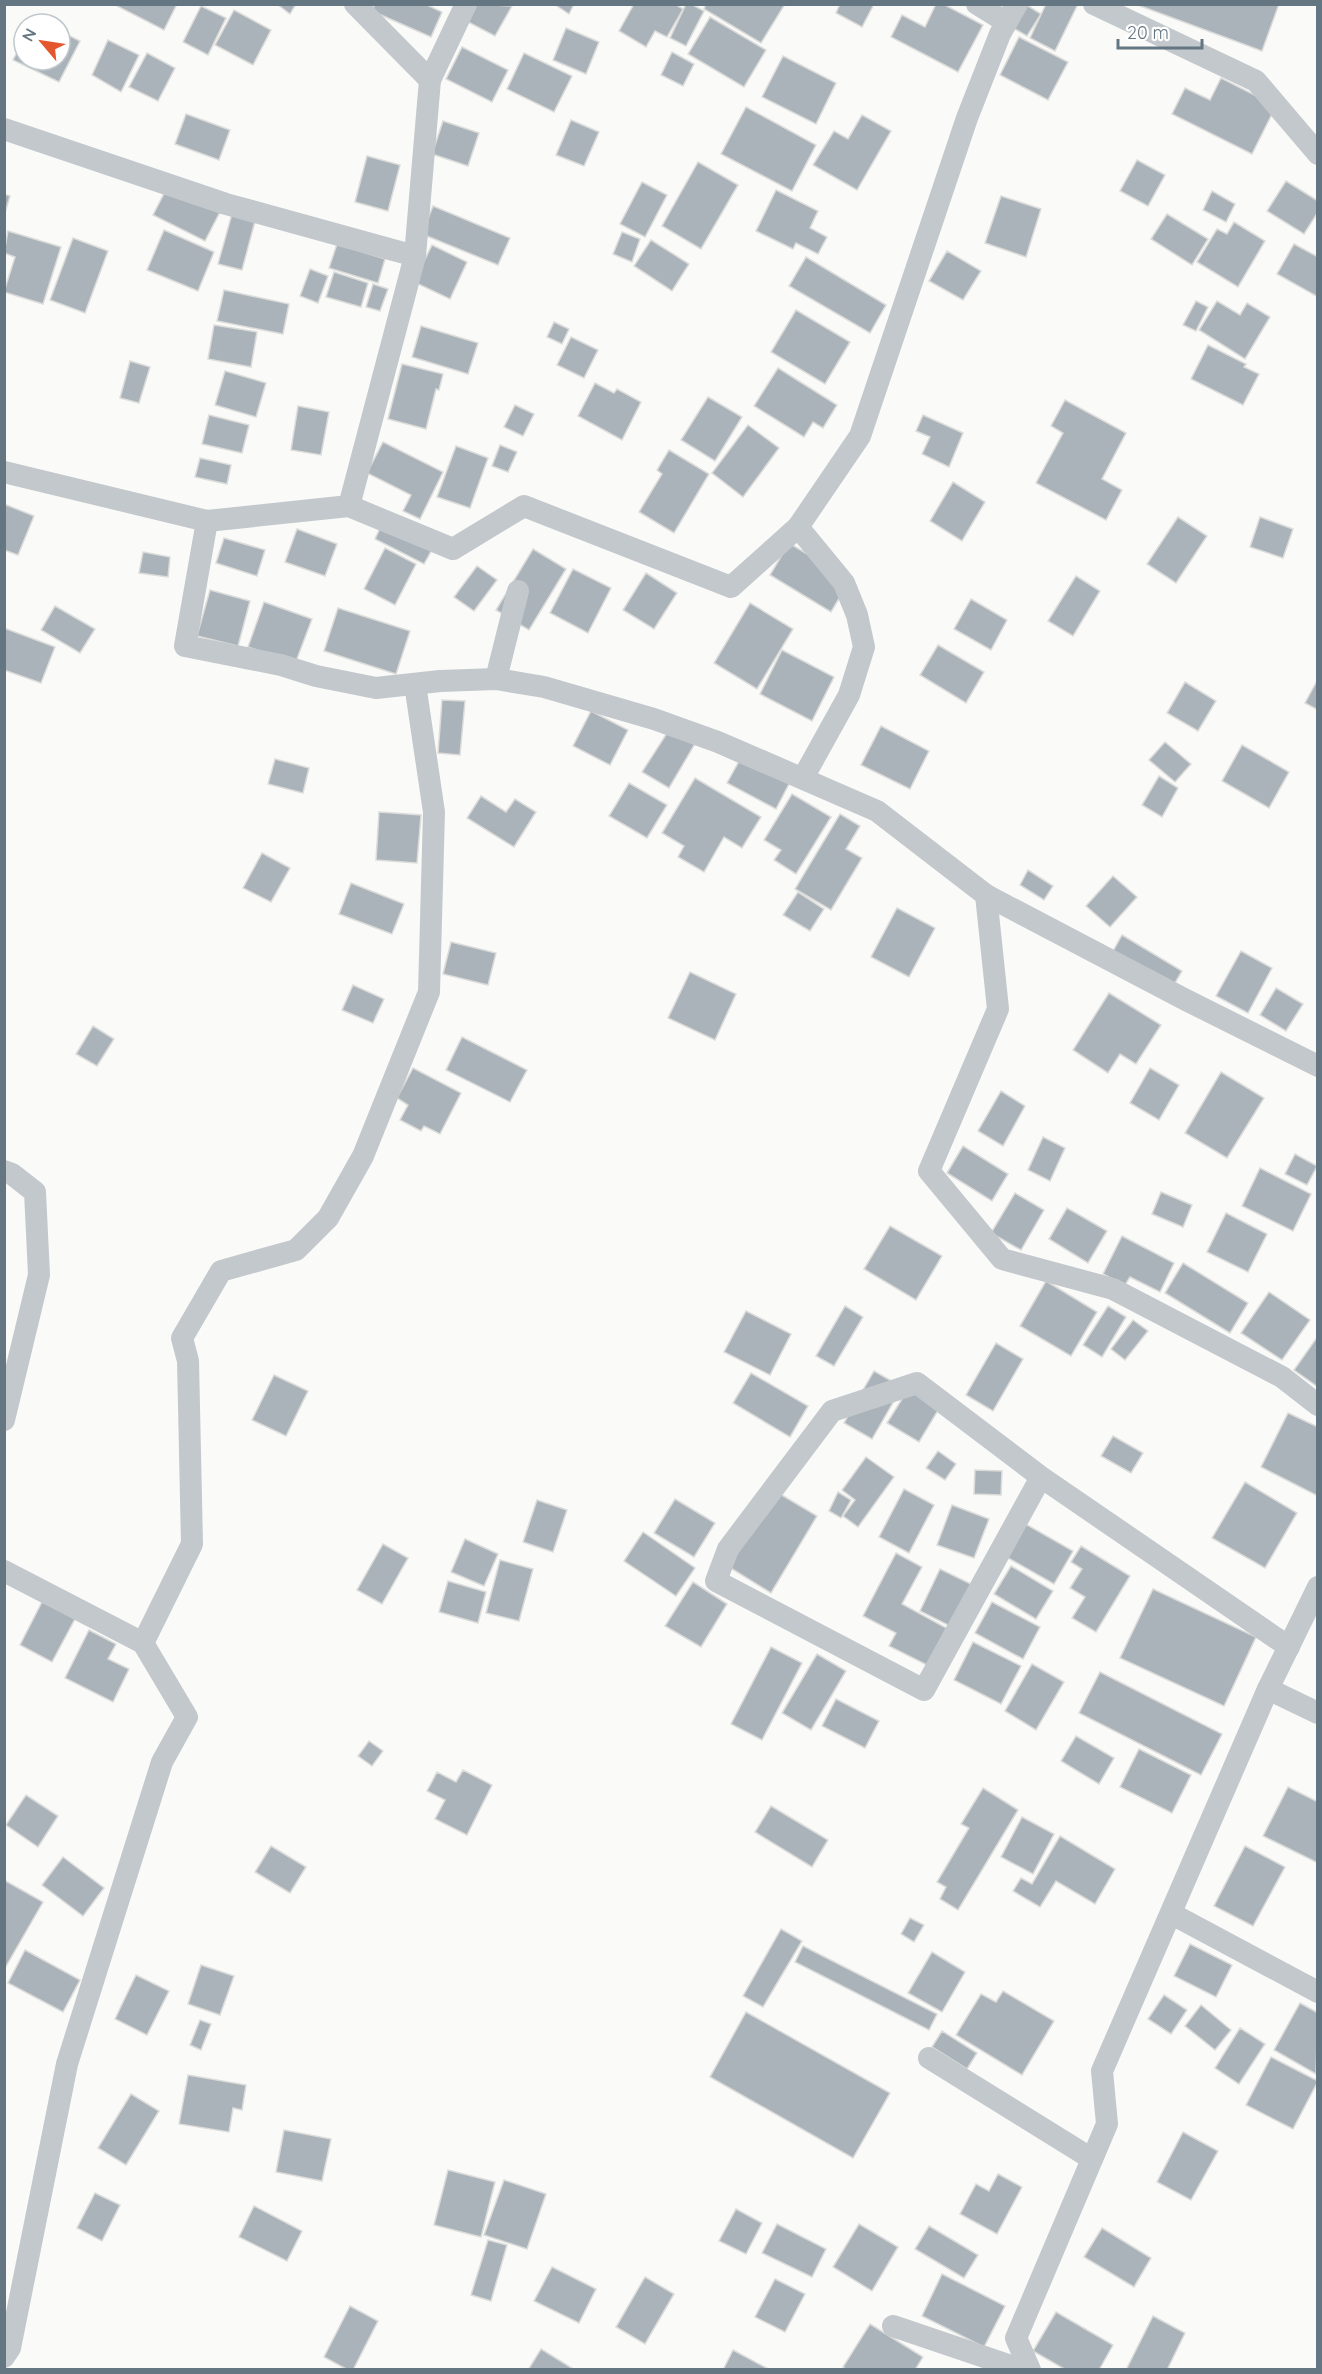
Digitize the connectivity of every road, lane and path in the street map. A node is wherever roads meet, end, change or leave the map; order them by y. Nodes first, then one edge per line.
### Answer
1 (355, 4) edge
2 (466, 4) edge
3 (977, 4) edge
4 (1094, 4) edge
5 (1011, 14) edge
6 (430, 80) junction
7 (4, 129) edge
8 (1317, 154) edge
9 (415, 256) junction
10 (4, 472) edge
11 (349, 506) junction
12 (207, 521) junction
13 (798, 527) junction
14 (518, 591) dead end
15 (496, 679) junction
16 (415, 684) junction
17 (803, 778) junction
18 (986, 895) junction
19 (1317, 1066) edge
20 (4, 1171) edge
21 (1317, 1405) edge
22 (4, 1420) edge
23 (1041, 1477) junction
24 (4, 1571) edge
25 (1317, 1587) edge
26 (143, 1643) junction
27 (1289, 1647) junction
28 (1268, 1689) junction
29 (1317, 1713) edge
30 (1172, 1914) junction
31 (1317, 1992) edge
32 (929, 2058) dead end
33 (1092, 2159) junction
34 (893, 2326) dead end
35 (4, 2357) edge
36 (1023, 2370) edge
37 (1030, 2370) edge

1 - 6 street
2 - 6 street
3 - 5 street
4 - 8 street
5 - 13 street
6 - 9 street
7 - 9 street
9 - 11 street
10 - 12 street
11 - 12 street
11 - 13 street
12 - 16 street
13 - 17 street
14 - 15 street
15 - 16 street
15 - 17 street
16 - 26 street
17 - 18 street
18 - 19 street
18 - 21 street
20 - 22 street
23 - 23 street
23 - 27 street
24 - 26 street
25 - 27 street
26 - 35 street
27 - 28 street
28 - 29 street
28 - 30 street
30 - 31 street
30 - 33 street
32 - 33 street
33 - 37 street
34 - 36 street

